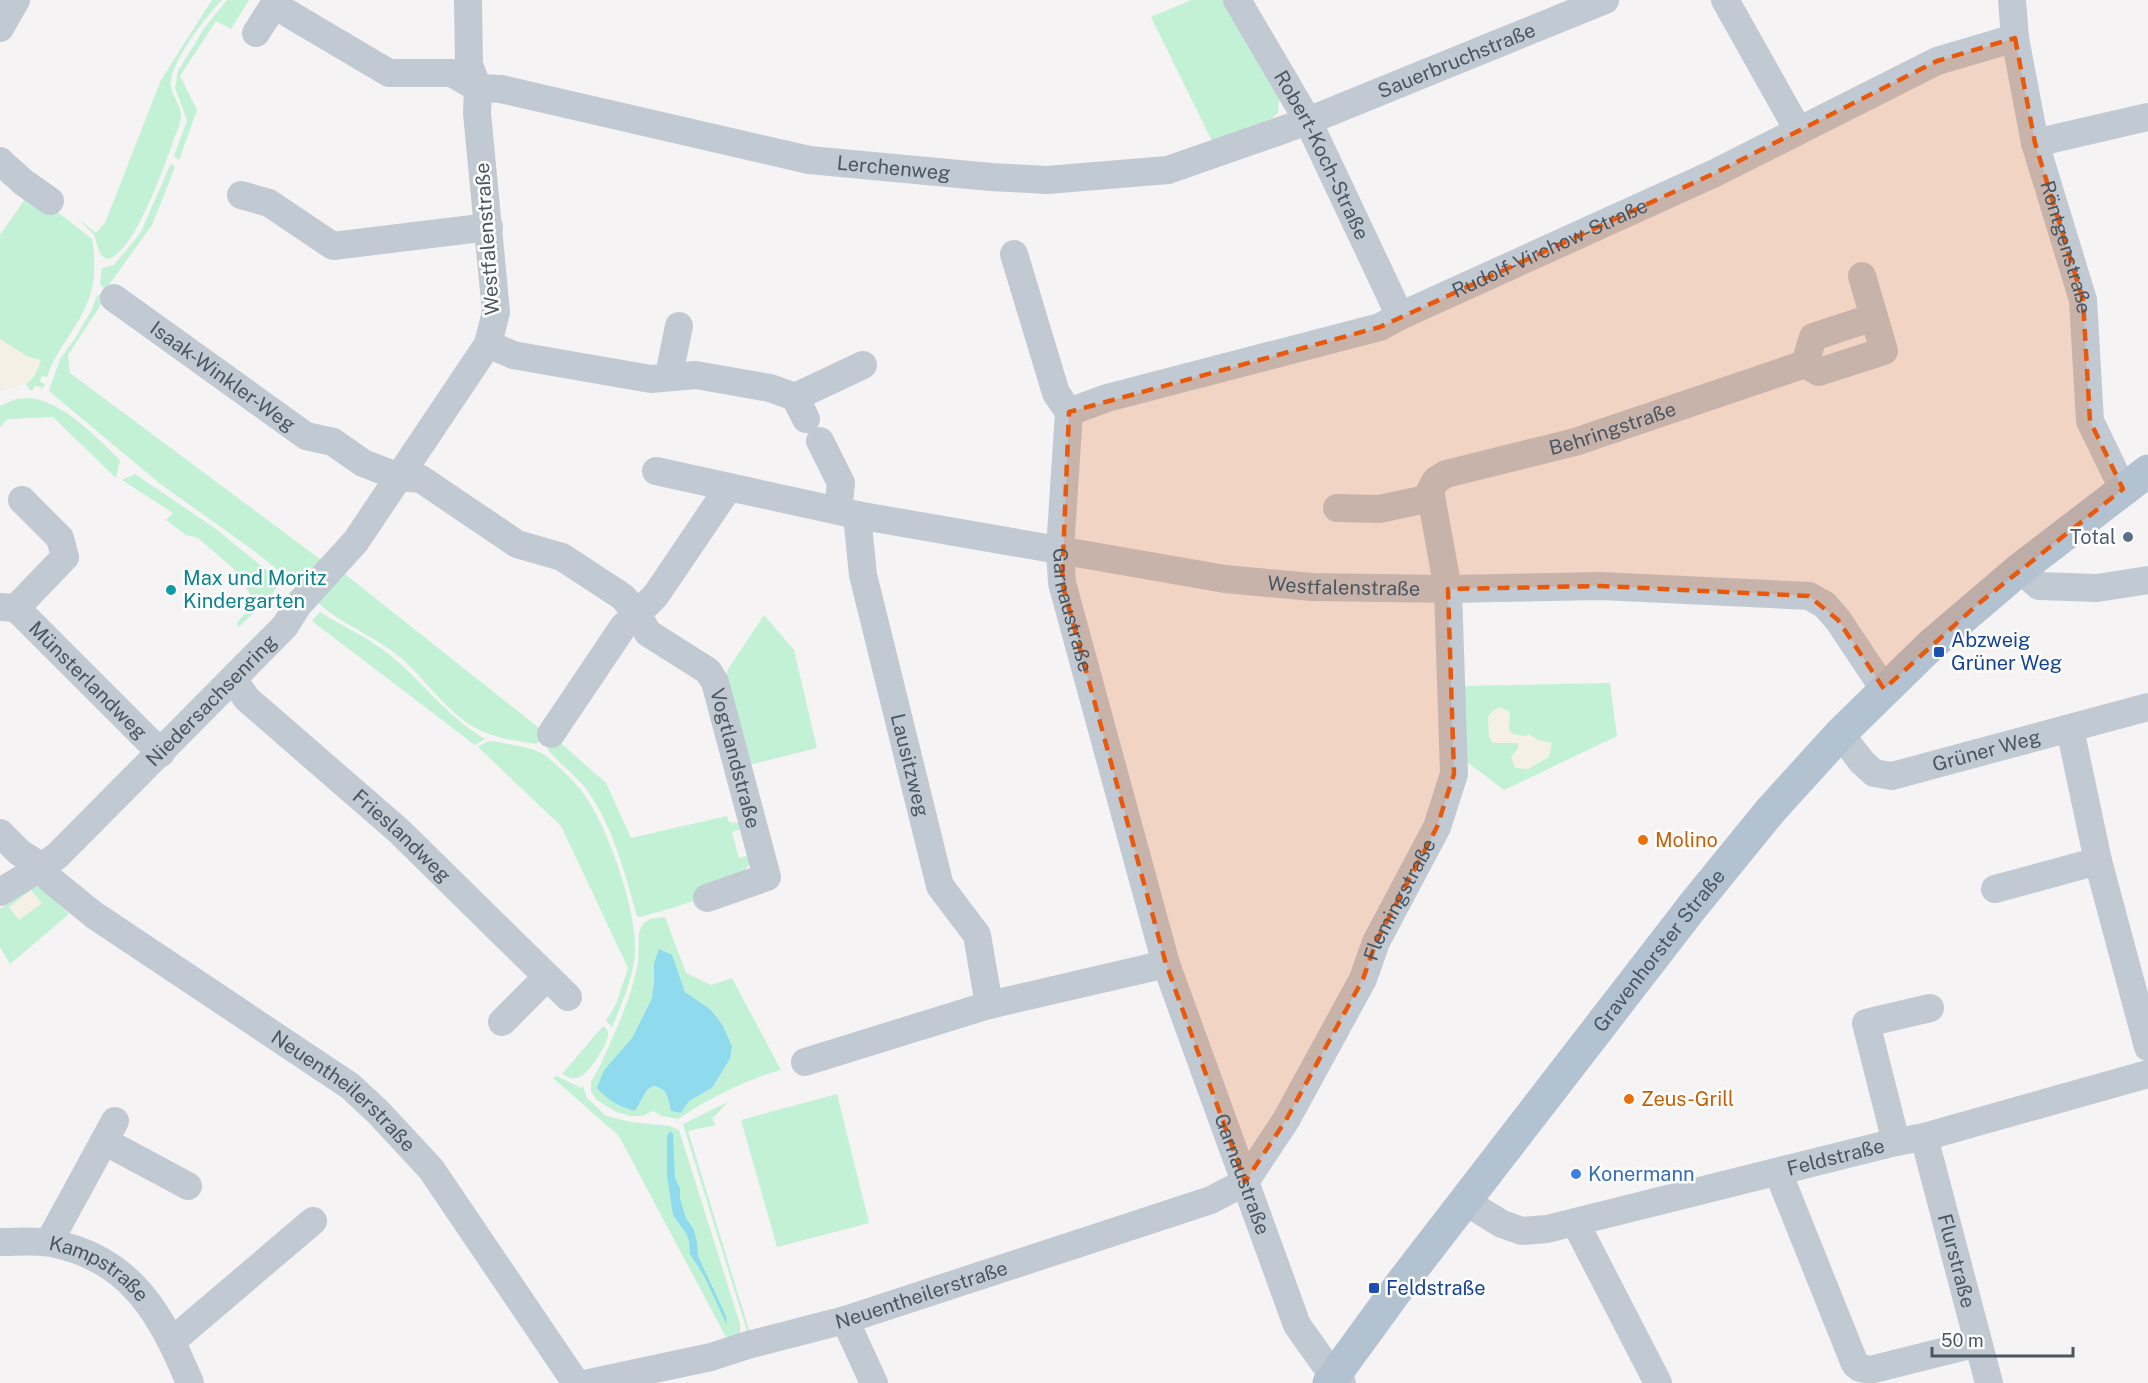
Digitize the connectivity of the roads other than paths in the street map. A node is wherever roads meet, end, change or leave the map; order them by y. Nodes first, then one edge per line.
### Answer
1 (16, 0) edge
2 (468, 0) edge
3 (1237, 0) edge
4 (1605, 0) edge
5 (1725, 0) edge
6 (2012, 0) edge
7 (0, 28) edge
8 (256, 33) dead end
9 (2014, 38) junction
10 (478, 88) junction
11 (2148, 117) edge
12 (1308, 121) junction
13 (1798, 130) junction
14 (2035, 143) junction
15 (0, 161) edge
16 (241, 195) dead end
17 (50, 201) dead end
18 (489, 227) junction
19 (1014, 254) dead end
20 (1862, 276) dead end
21 (114, 298) dead end
22 (1400, 316) junction
23 (679, 326) dead end
24 (488, 344) junction
25 (863, 365) dead end
26 (674, 377) junction
27 (1069, 412) junction
28 (807, 419) junction
29 (656, 471) dead end
30 (399, 477) junction
31 (2136, 480) edge
32 (729, 487) junction
33 (1431, 498) junction
34 (22, 500) dead end
35 (1337, 508) dead end
36 (847, 513) junction
37 (1060, 550) junction
38 (2020, 569) junction
39 (2148, 580) edge
40 (1448, 589) junction
41 (8, 607) edge
42 (637, 614) junction
43 (233, 679) junction
44 (1884, 689) junction
45 (2148, 707) edge
46 (2070, 729) junction
47 (551, 734) dead end
48 (1840, 734) junction
49 (161, 753) junction
50 (0, 833) edge
51 (2098, 861) junction
52 (42, 867) junction
53 (1995, 889) dead end
54 (0, 892) edge
55 (707, 898) dead end
56 (1166, 964) junction
57 (547, 976) junction
58 (568, 997) dead end
59 (989, 1005) junction
60 (1930, 1008) dead end
61 (502, 1022) dead end
62 (2148, 1047) edge
63 (805, 1062) dead end
64 (2148, 1074) edge
65 (1910, 1140) junction
66 (1778, 1172) junction
67 (1245, 1182) junction
68 (188, 1186) dead end
69 (1466, 1202) junction
70 (313, 1221) dead end
71 (1575, 1222) junction
72 (0, 1242) edge
73 (49, 1242) junction
74 (845, 1320) junction
75 (172, 1341) junction
76 (1978, 1343) junction
77 (1335, 1381) edge
78 (190, 1383) edge
79 (576, 1383) edge
80 (589, 1383) edge
81 (874, 1383) edge
82 (1658, 1383) edge
83 (1989, 1383) edge

1 - 7 street
2 - 10 street, Westfalenstraße
3 - 12 street, Robert-Koch-Straße
4 - 12 street, Sauerbruchstraße
5 - 13 street
6 - 9 street, Röntgenstraße
8 - 10 street
9 - 13 street, Rudolf-Virchow-Straße
9 - 14 street, Röntgenstraße
10 - 12 street, Lerchenweg
10 - 18 street, Westfalenstraße
11 - 14 street
12 - 22 street, Robert-Koch-Straße
13 - 22 street, Rudolf-Virchow-Straße
14 - 31 street, Röntgenstraße
15 - 17 street
16 - 18 street
18 - 24 street, Westfalenstraße
19 - 27 street
20 - 33 street, Behringstraße
21 - 30 street, Isaak-Winkler-Weg
22 - 27 street, Rudolf-Virchow-Straße
23 - 26 street
24 - 26 street, Westfalenstraße
24 - 30 street, Niedersachsenring
25 - 28 street
26 - 28 street, Westfalenstraße
27 - 37 street, Garnaustraße
28 - 36 street
29 - 32 street
30 - 42 street, Vogtlandstraße
30 - 43 street, Niedersachsenring
31 - 38 main road, Gravenhorster Straße
32 - 36 street
32 - 42 street
33 - 35 street
33 - 40 street
34 - 41 street, Münsterlandweg
36 - 37 street, Westfalenstraße
36 - 59 street, Lausitzweg
37 - 40 street, Westfalenstraße
37 - 56 street, Garnaustraße
38 - 39 street
38 - 44 main road, Gravenhorster Straße
40 - 44 street, Westfalenstraße
40 - 67 street, Flemingstraße
41 - 49 street, Münsterlandweg
42 - 47 street
42 - 55 street, Vogtlandstraße
43 - 49 street, Niedersachsenring
43 - 57 street, Frieslandweg
44 - 48 main road, Gravenhorster Straße
45 - 46 street, Grüner Weg
46 - 48 street, Grüner Weg
46 - 51 street
48 - 69 main road, Gravenhorster Straße
49 - 52 street, Niedersachsenring
50 - 52 street
51 - 53 street
51 - 62 street
52 - 54 street, Niedersachsenring
52 - 79 street, Neuentheilerstraße
56 - 59 street
56 - 67 street, Garnaustraße
57 - 58 street, Frieslandweg
57 - 61 street
59 - 63 street
60 - 65 street, Feldstraße
64 - 65 street, Feldstraße
65 - 66 street, Feldstraße
65 - 76 street, Flurstraße
66 - 71 street, Feldstraße
66 - 76 street
67 - 74 street, Neuentheilerstraße
67 - 77 street, Garnaustraße
68 - 73 street
69 - 71 street, Feldstraße
69 - 77 main road, Gravenhorster Straße
70 - 75 street
71 - 82 street
72 - 73 street, Kampstraße
73 - 75 street, Kampstraße
74 - 80 street, Neuentheilerstraße
74 - 81 street
75 - 78 street, Kampstraße
76 - 83 street, Flurstraße

